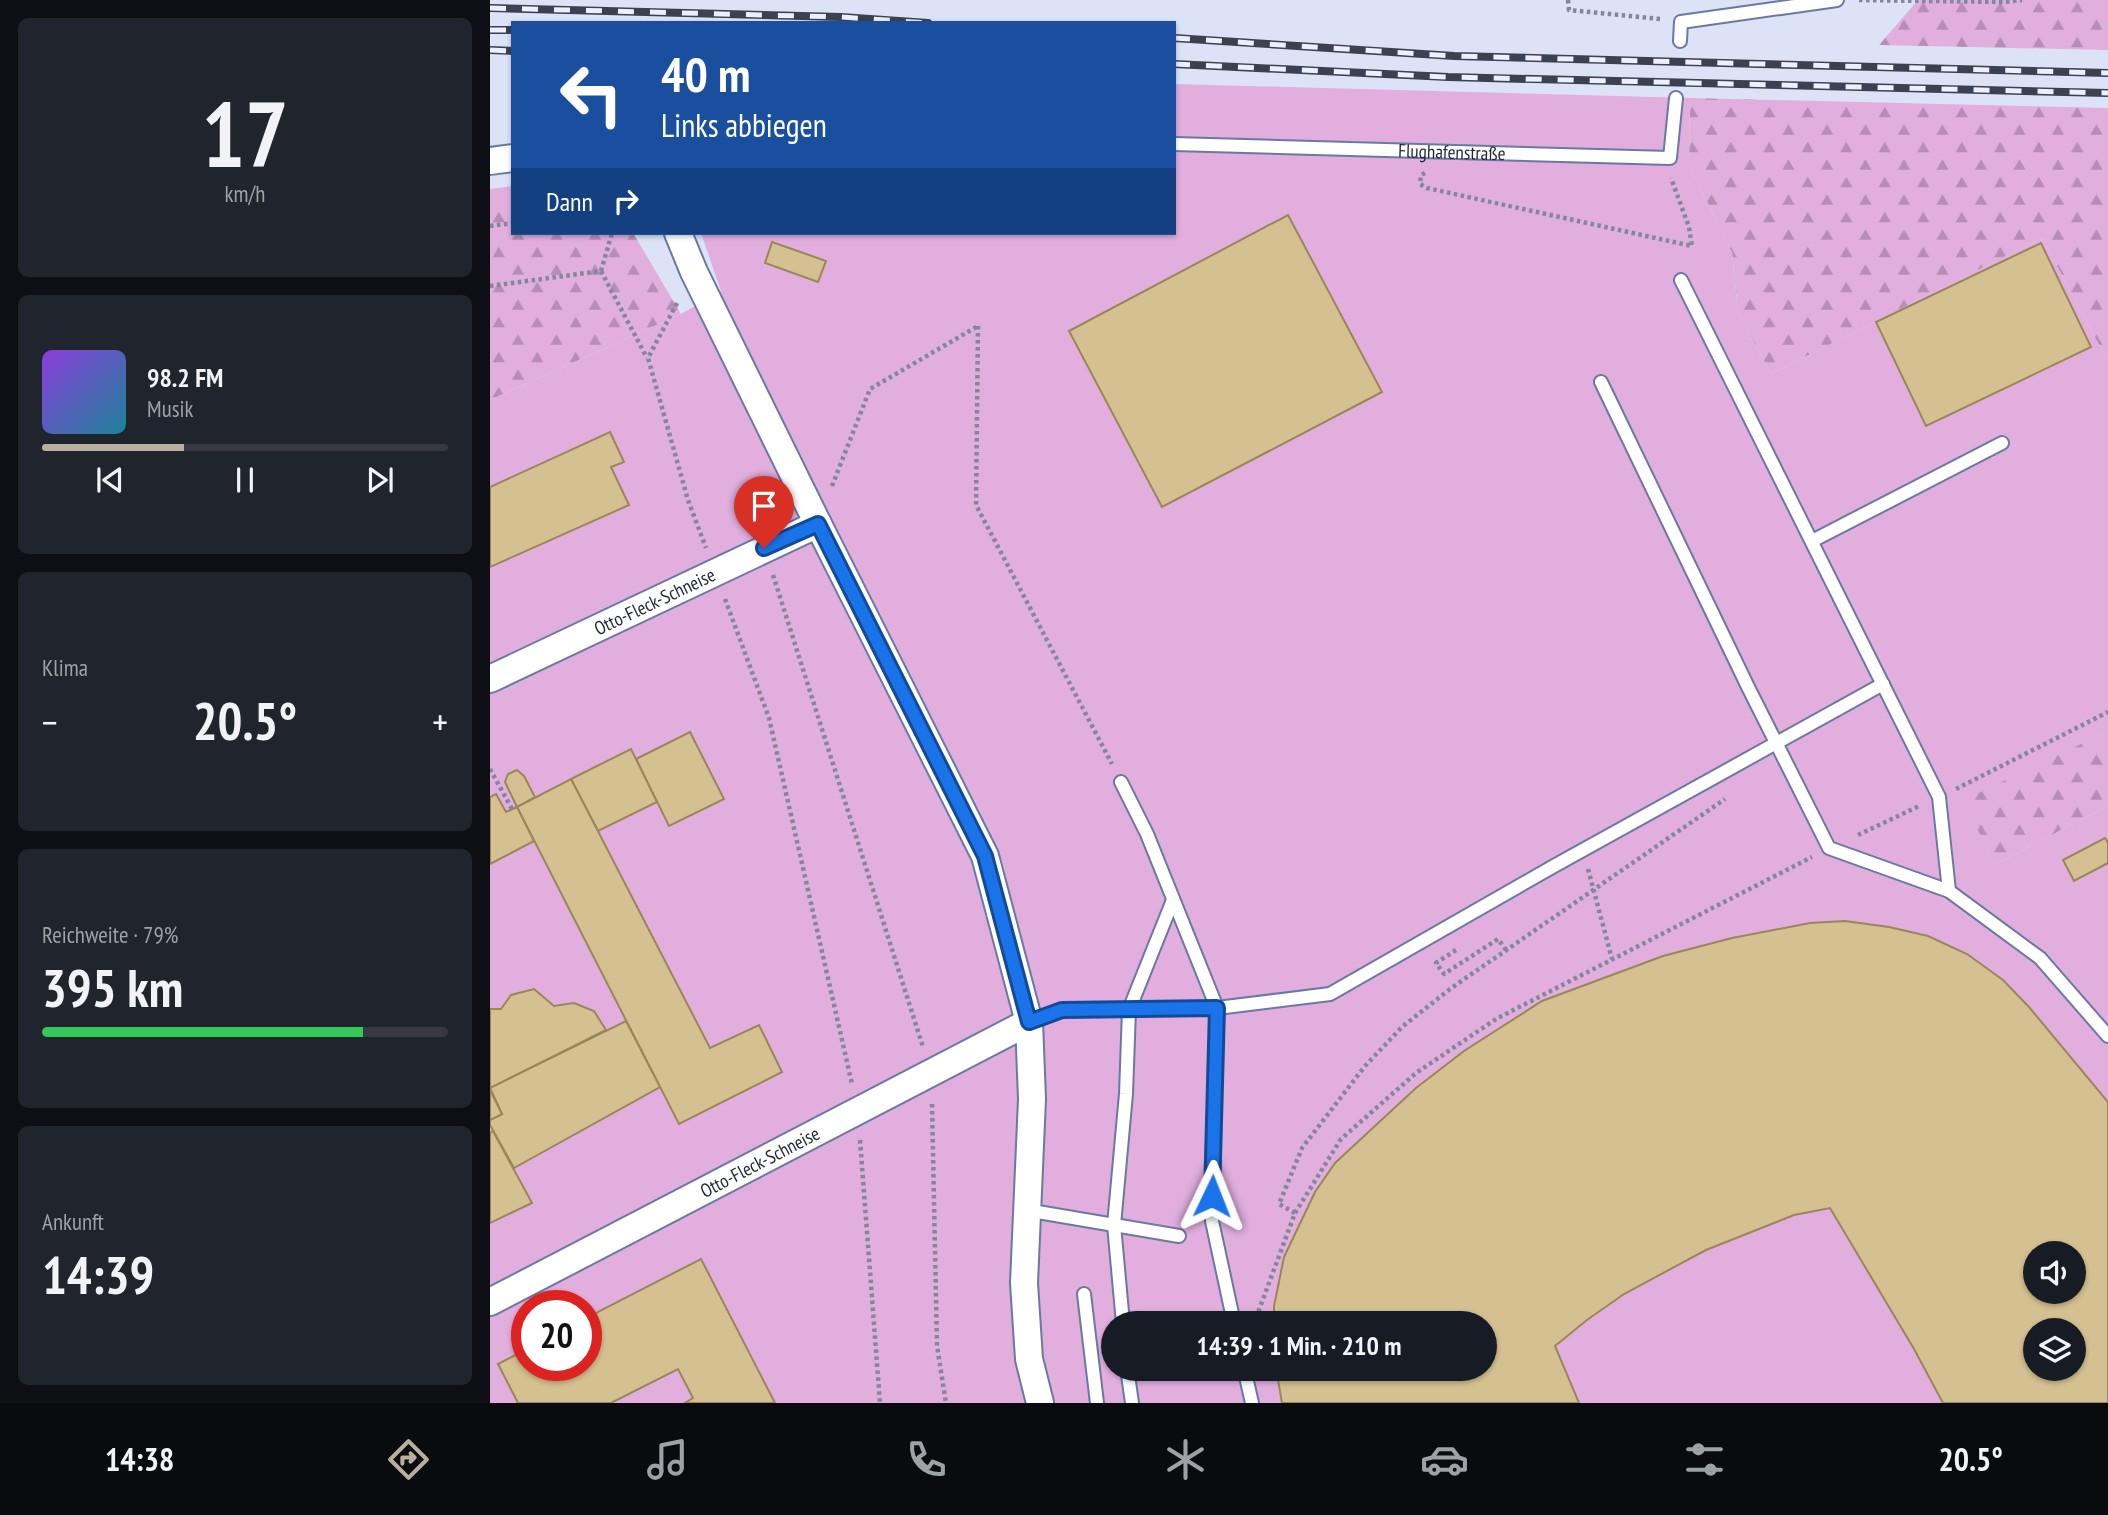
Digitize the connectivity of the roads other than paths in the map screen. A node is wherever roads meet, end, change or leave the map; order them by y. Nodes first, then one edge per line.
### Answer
1 (1837, 0) edge
2 (1680, 41) dead end
3 (1676, 98) dead end
4 (1176, 144) edge
5 (511, 158) edge
6 (490, 161) edge
7 (679, 235) edge
8 (1681, 280) dead end
9 (1601, 382) dead end
10 (2002, 443) dead end
11 (818, 524) junction
12 (1812, 541) junction
13 (490, 679) edge
14 (1883, 684) junction
15 (1777, 744) junction
16 (1121, 782) road end
17 (1950, 891) junction
18 (1174, 900) junction
19 (1217, 1008) junction
20 (1129, 1010) junction
21 (1029, 1022) junction
22 (2108, 1036) edge
23 (1026, 1210) junction
24 (1114, 1225) junction
25 (1179, 1236) dead end
26 (1084, 1294) dead end
27 (490, 1302) edge
28 (1122, 1311) edge
29 (1231, 1311) edge
30 (1128, 1381) edge
31 (1247, 1381) edge
32 (1040, 1403) edge
33 (1097, 1403) edge
34 (1132, 1403) edge
35 (1252, 1403) edge

1 - 2 lane
3 - 4 lane, Flughafenstraße
5 - 6 street
7 - 11 street
8 - 12 lane
9 - 15 lane
10 - 12 lane
11 - 13 street, Otto-Fleck-Schneise
11 - 21 street
12 - 14 lane
14 - 15 lane
14 - 17 lane
15 - 17 lane
15 - 19 lane
16 - 18 lane
17 - 22 lane
18 - 19 lane
18 - 20 lane
19 - 20 lane
19 - 29 lane
20 - 21 lane
20 - 24 lane
21 - 23 street
21 - 27 street, Otto-Fleck-Schneise
23 - 24 lane
23 - 32 street
24 - 25 lane
24 - 28 lane
26 - 33 lane
30 - 34 lane
31 - 35 lane

